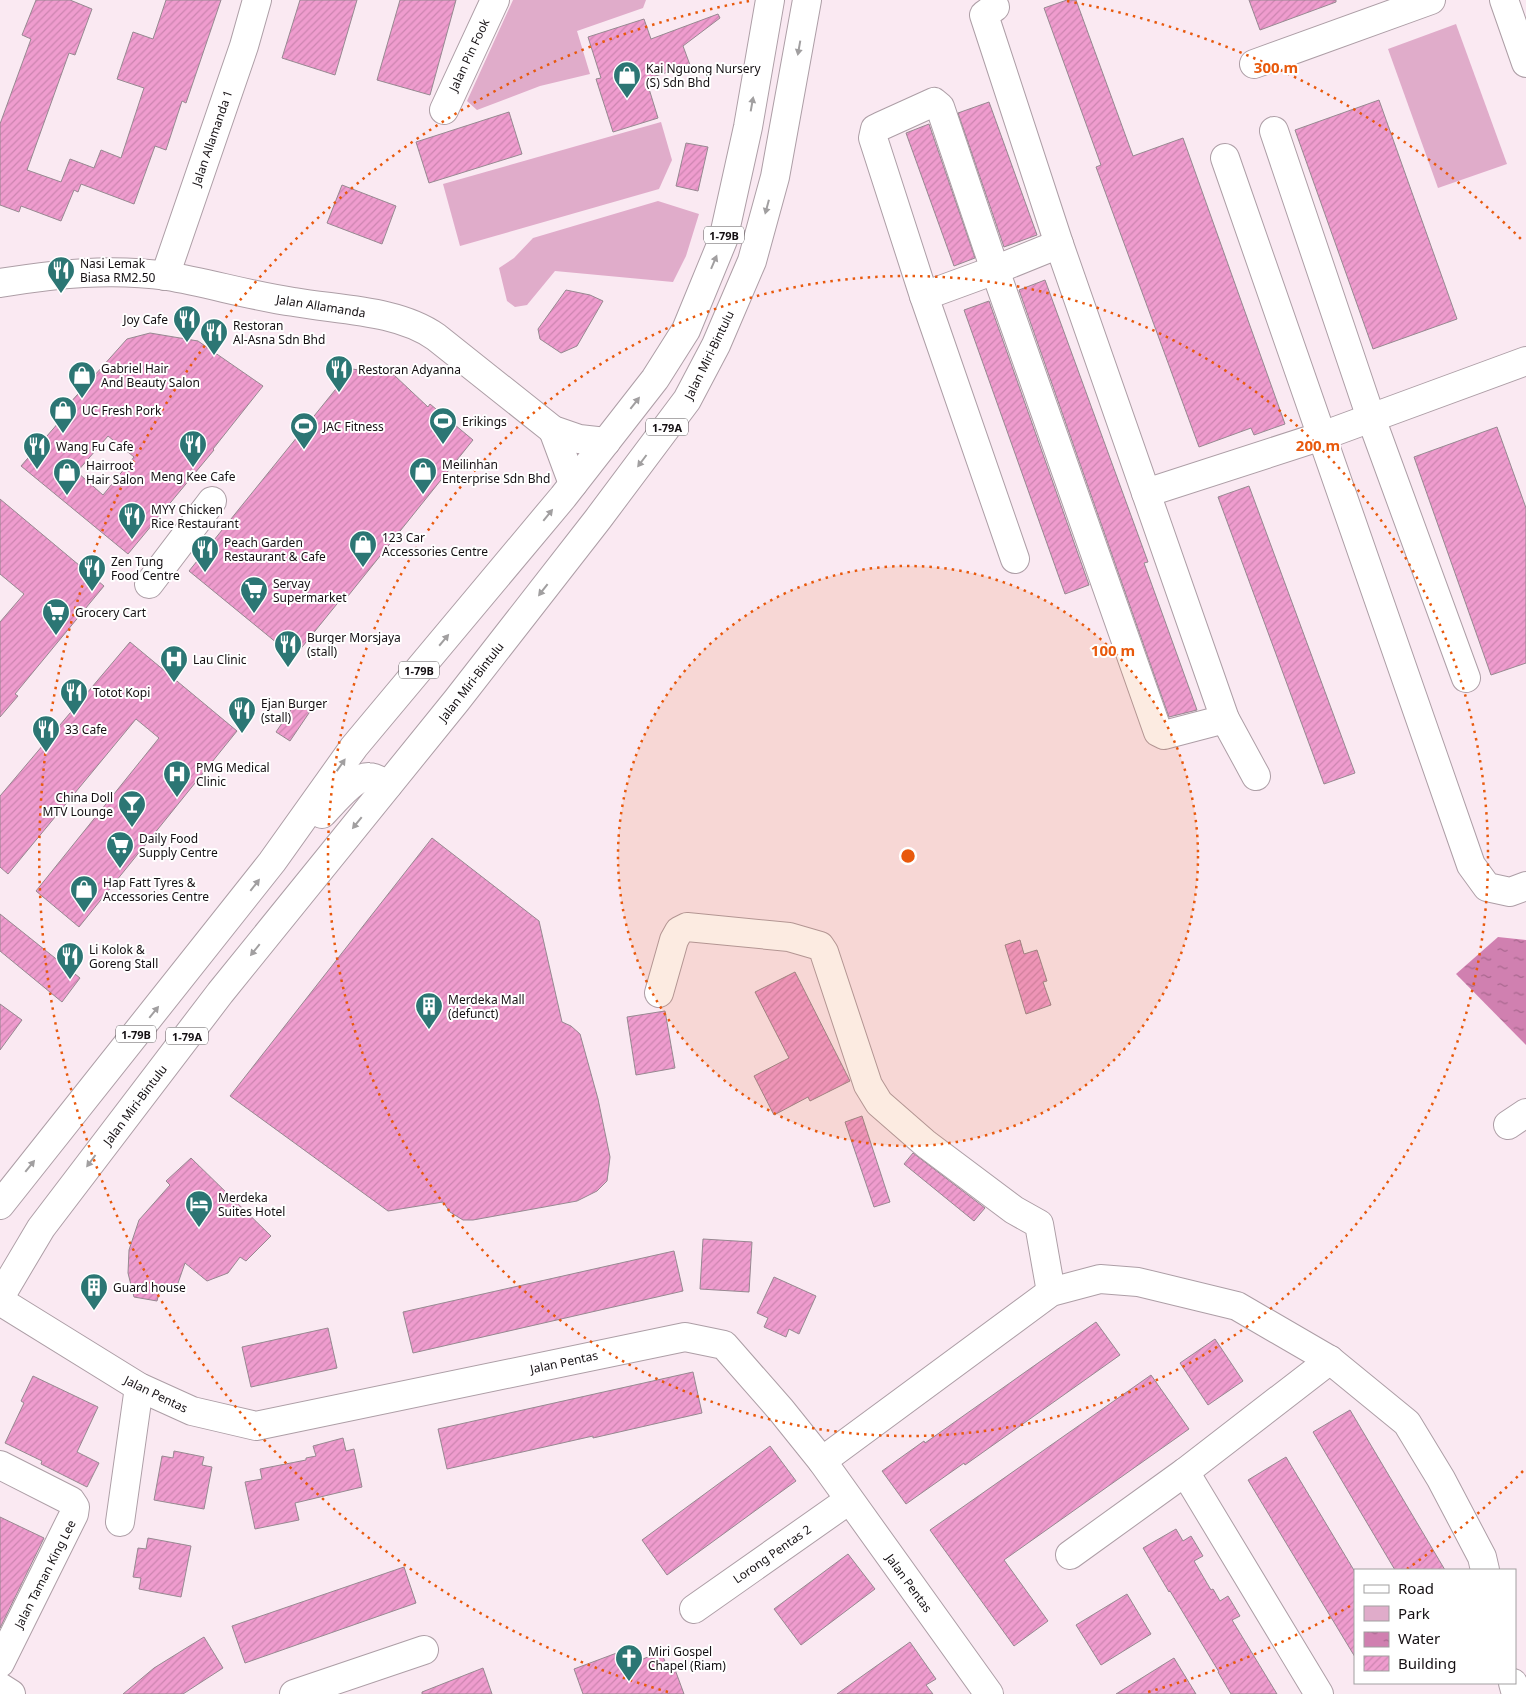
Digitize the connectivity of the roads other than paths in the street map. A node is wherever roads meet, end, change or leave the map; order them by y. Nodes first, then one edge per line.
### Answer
1 (257, 0) edge
2 (495, 0) edge
3 (770, 0) edge
4 (808, 0) edge
5 (1431, 0) edge
6 (1504, 0) edge
7 (995, 7) dead end
8 (1526, 63) edge
9 (1254, 64) dead end
10 (444, 110) dead end
11 (1274, 130) dead end
12 (1225, 158) dead end
13 (1059, 244) junction
14 (995, 270) junction
15 (166, 276) junction
16 (0, 283) edge
17 (924, 296) junction
18 (1526, 361) edge
19 (1371, 418) junction
20 (554, 430) junction
21 (1322, 436) junction
22 (606, 442) junction
23 (573, 484) junction
24 (1146, 493) junction
25 (212, 500) dead end
26 (1015, 559) dead end
27 (149, 584) dead end
28 (1466, 678) dead end
29 (1225, 719) junction
30 (1256, 776) dead end
31 (388, 785) junction
32 (272, 862) junction
33 (1526, 886) edge
34 (659, 993) dead end
35 (0, 1205) edge
36 (1051, 1292) junction
37 (0, 1299) edge
38 (1330, 1360) junction
39 (139, 1387) junction
40 (822, 1461) junction
41 (0, 1465) edge
42 (1185, 1472) junction
43 (849, 1500) junction
44 (120, 1522) dead end
45 (1070, 1555) dead end
46 (1485, 1569) edge
47 (694, 1608) dead end
48 (424, 1650) dead end
49 (0, 1663) edge
50 (0, 1686) edge
51 (980, 1690) edge
52 (11, 1694) edge
53 (294, 1694) edge
54 (1319, 1694) edge

1 - 15 main road, Jalan Allamanda 1
2 - 10 main road, Jalan Pin Fook
22 -> 3 main road, 1-79B
4 -> 31 main road, Jalan Miri-Bintulu / 1-79A
5 - 9 main road
6 - 8 main road
7 - 13 main road
11 - 19 main road
12 - 21 main road
13 - 14 main road
13 - 24 main road
14 - 17 main road
14 - 17 main road
14 - 29 main road
15 - 16 main road, Jalan Allamanda
15 - 20 main road, Jalan Allamanda
17 - 26 main road
18 - 19 main road
19 - 21 main road
19 - 28 main road
20 - 22 main road, Jalan Allamanda
20 - 23 main road
21 - 24 main road
21 - 33 main road
22 - 23 main road, 1-79B
32 -> 23 main road, 1-79B
24 - 29 main road
25 - 27 main road
29 - 30 main road
31 - 32 main road
31 -> 37 main road, Jalan Miri-Bintulu / 1-79A
35 -> 32 main road, 1-79B
34 - 36 main road
36 - 38 main road
36 - 40 main road
37 - 39 main road, Jalan Pentas
38 - 42 main road
38 - 46 main road
39 - 40 main road, Jalan Pentas
39 - 44 main road
40 - 43 main road, Jalan Pentas
41 - 49 main road, Jalan Taman King Lee
42 - 45 main road
42 - 54 main road
43 - 47 main road, Lorong Pentas 2
43 - 51 main road, Jalan Pentas
48 - 53 main road
50 - 52 main road

